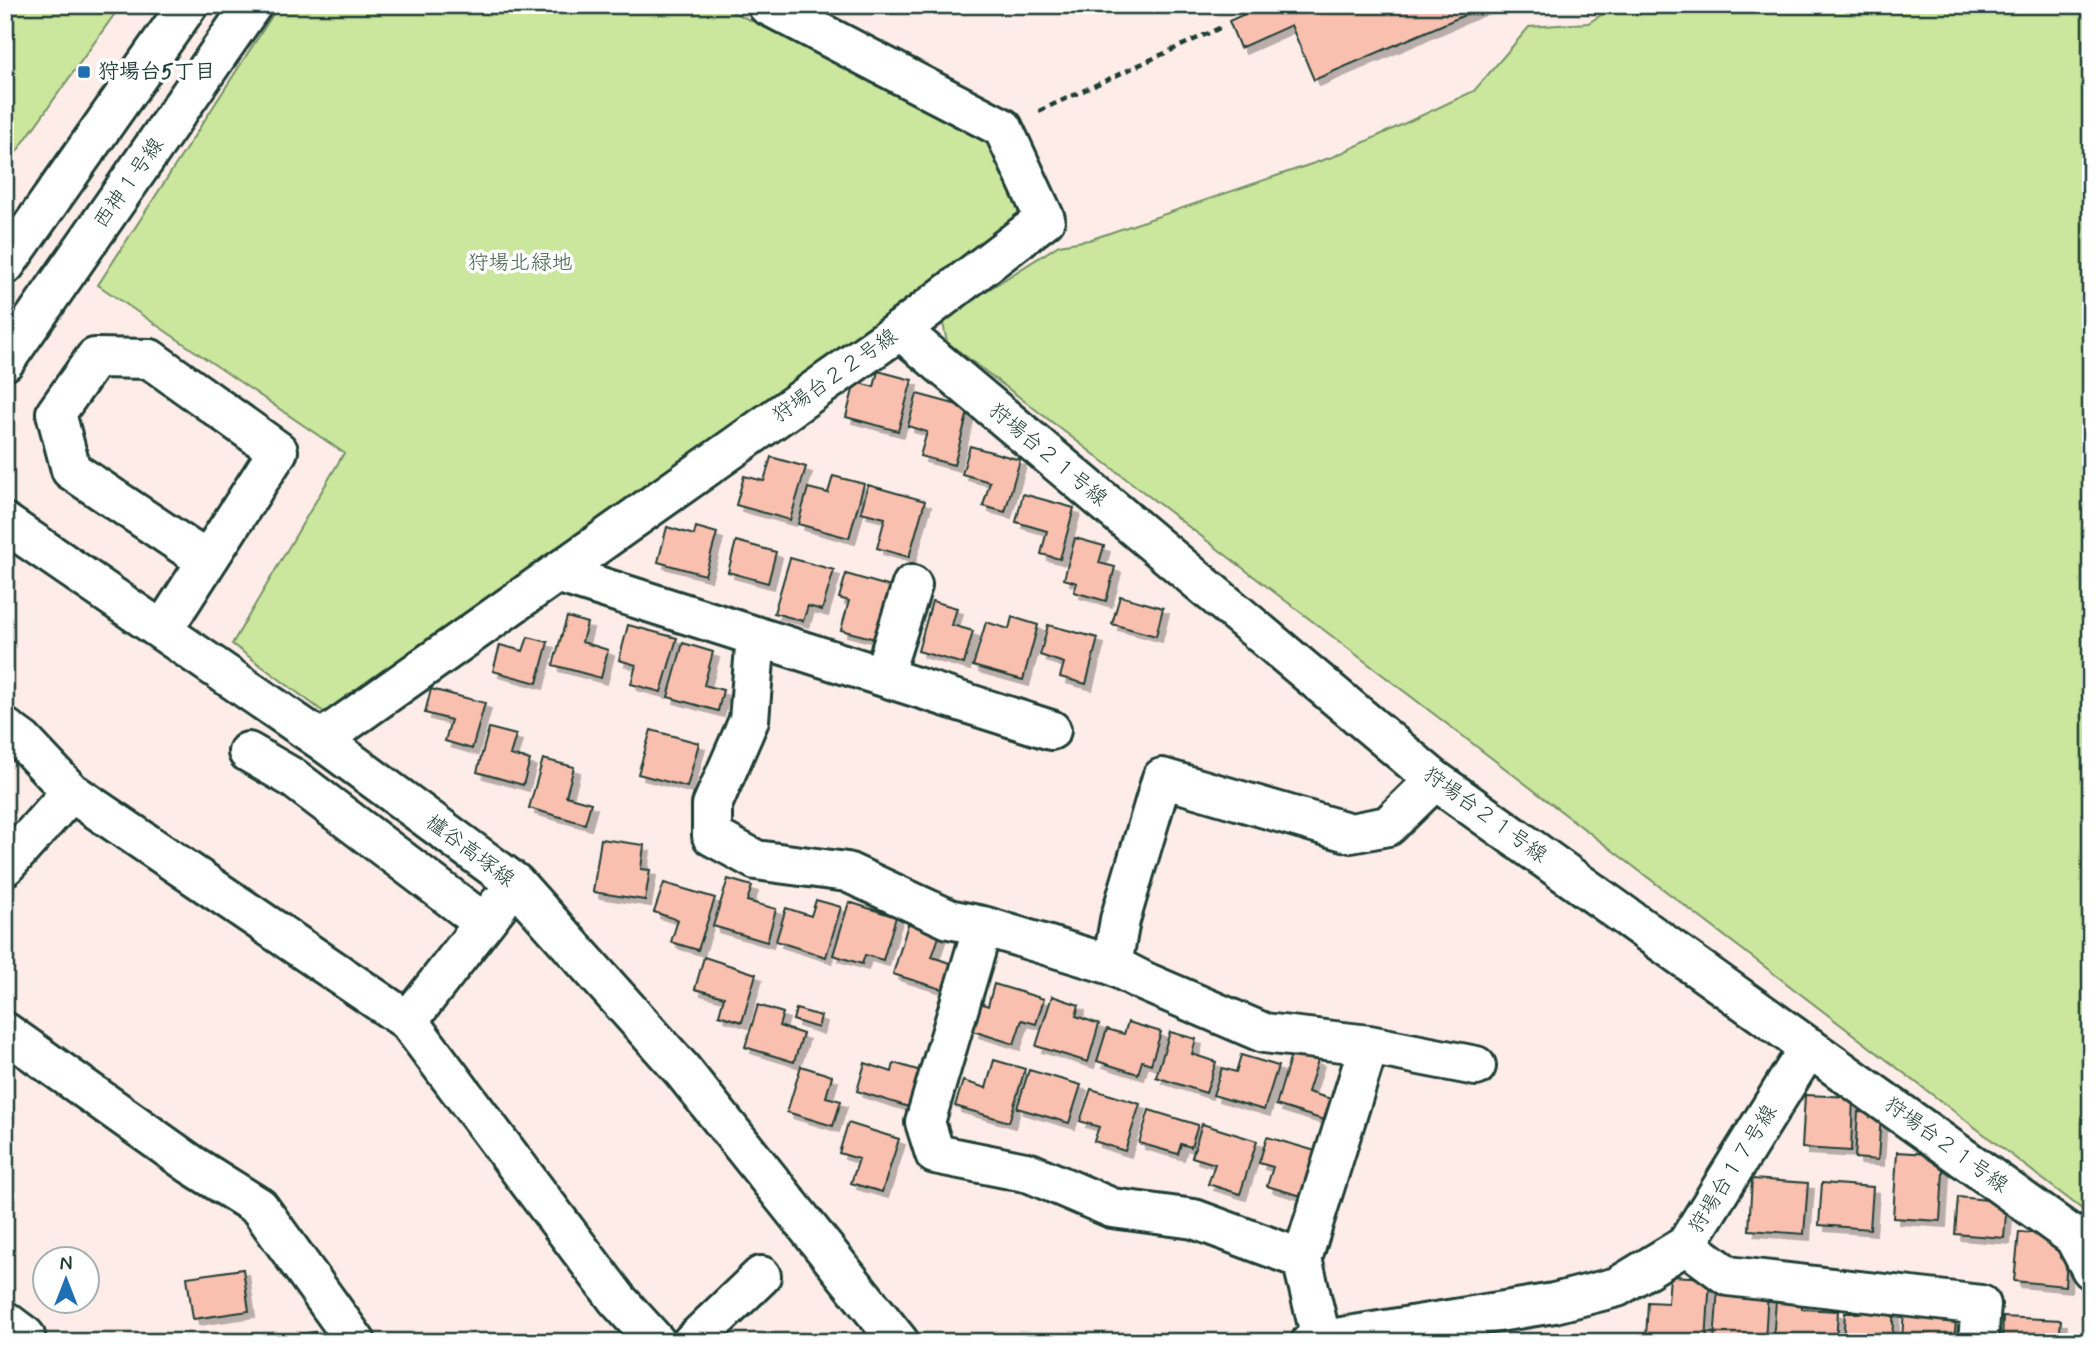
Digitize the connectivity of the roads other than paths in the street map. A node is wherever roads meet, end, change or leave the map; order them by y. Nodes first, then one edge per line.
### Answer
1 (188, 5) edge
2 (252, 5) edge
3 (767, 5) edge
4 (5, 265) edge
5 (900, 330) junction
6 (5, 361) edge
7 (5, 523) edge
8 (207, 561) junction
9 (557, 573) junction
10 (912, 585) dead end
11 (162, 631) junction
12 (756, 636) junction
13 (883, 676) junction
14 (5, 728) edge
15 (1051, 730) dead end
16 (321, 740) junction
17 (248, 752) dead end
18 (1435, 780) junction
19 (71, 792) junction
20 (5, 866) edge
21 (515, 883) junction
22 (484, 923) junction
23 (983, 926) junction
24 (1112, 965) junction
25 (408, 1021) junction
26 (5, 1032) edge
27 (1369, 1045) junction
28 (1809, 1047) junction
29 (1476, 1066) dead end
30 (1686, 1245) junction
31 (1302, 1259) junction
32 (2091, 1269) edge
33 (761, 1276) dead end
34 (1318, 1341) edge
35 (356, 1342) edge
36 (656, 1342) edge
37 (692, 1342) edge
38 (899, 1342) edge
39 (1978, 1342) edge

1 - 4 street
2 - 6 street, 西神１号線
3 - 5 street, 狩場台２２号線
5 - 9 street, 狩場台２２号線
5 - 18 street, 狩場台２１号線
7 - 11 street, 櫨谷高塚線
8 - 8 street
8 - 11 street
9 - 12 street
9 - 16 street, 狩場台２２号線
10 - 13 street
11 - 16 street, 櫨谷高塚線
12 - 13 street
12 - 23 street
13 - 15 street
14 - 19 street
16 - 21 street, 櫨谷高塚線
17 - 22 street
18 - 24 street
18 - 28 street, 狩場台２１号線
19 - 20 street
19 - 25 street
21 - 22 street
21 - 38 street, 櫨谷高塚線
22 - 25 street
23 - 24 street
23 - 31 street
24 - 27 street
25 - 36 street
26 - 35 street
27 - 29 street
27 - 31 street
28 - 30 street, 狩場台１７号線
28 - 32 street, 狩場台２１号線
30 - 34 street, 狩場台１７号線
30 - 39 street
31 - 34 street
33 - 37 street

